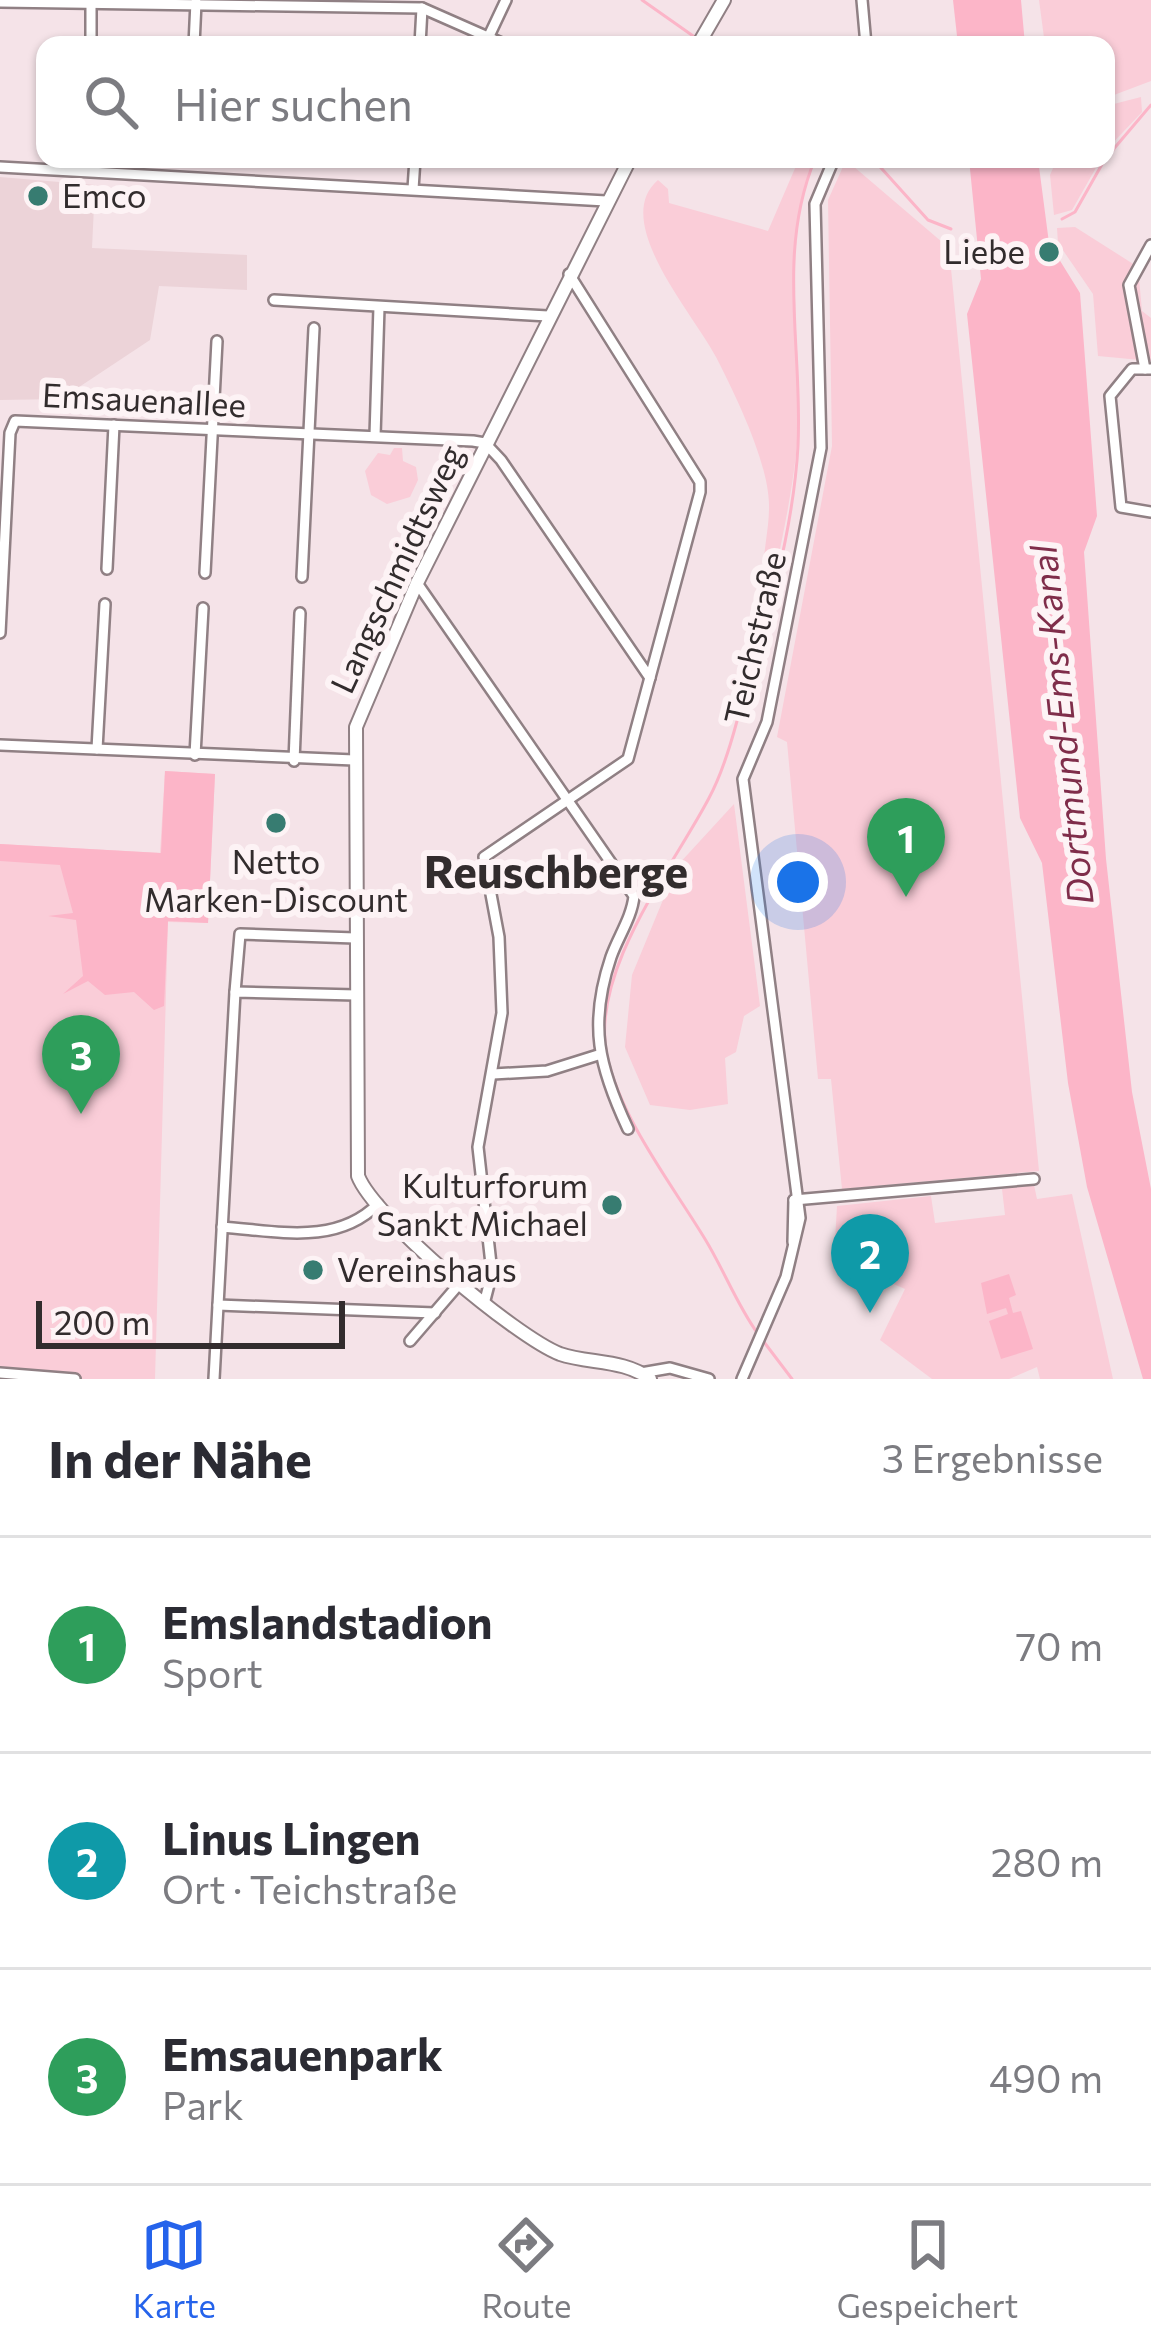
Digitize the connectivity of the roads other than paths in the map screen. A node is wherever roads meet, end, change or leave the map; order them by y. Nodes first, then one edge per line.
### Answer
1 (506, 0) edge
2 (724, 0) edge
3 (862, 0) edge
4 (0, 2) edge
5 (92, 2) edge
6 (197, 2) edge
7 (422, 8) junction
8 (91, 36) edge
9 (195, 36) edge
10 (420, 36) edge
11 (489, 36) joint
12 (702, 36) edge
13 (865, 36) edge
14 (0, 167) edge
15 (88, 168) edge
16 (189, 168) edge
17 (414, 168) edge
18 (621, 168) edge
19 (830, 168) edge
20 (88, 172) junction
21 (189, 175) junction
22 (413, 189) junction
23 (606, 201) junction
24 (1151, 244) edge
25 (569, 274) junction
26 (274, 300) dead end
27 (379, 307) junction
28 (548, 316) junction
29 (314, 328) dead end
30 (217, 341) dead end
31 (1148, 369) edge
32 (114, 425) junction
33 (212, 431) junction
34 (309, 434) junction
35 (375, 436) junction
36 (485, 443) junction
37 (1151, 512) edge
38 (107, 569) dead end
39 (205, 573) dead end
40 (302, 577) dead end
41 (417, 583) junction
42 (105, 604) dead end
43 (203, 608) dead end
44 (300, 613) dead end
45 (0, 633) edge
46 (650, 677) junction
47 (0, 745) edge
48 (98, 749) junction
49 (195, 755) junction
50 (354, 760) junction
51 (294, 761) junction
52 (566, 800) junction
53 (355, 938) junction
54 (235, 992) junction
55 (356, 994) junction
56 (598, 1055) junction
57 (493, 1074) junction
58 (628, 1129) dead end
59 (1034, 1179) dead end
60 (794, 1201) junction
61 (378, 1204) junction
62 (222, 1227) junction
63 (460, 1283) junction
64 (484, 1304) junction
65 (218, 1305) junction
66 (435, 1313) junction
67 (410, 1341) dead end
68 (0, 1373) edge
69 (645, 1376) edge
70 (75, 1379) edge
71 (214, 1379) edge
72 (710, 1379) edge
73 (742, 1379) edge

1 - 11 street
2 - 12 street
3 - 13 street
4 - 5 street
5 - 6 street
5 - 8 street
6 - 7 street
6 - 9 street
7 - 10 street
7 - 11 street
14 - 20 street
15 - 20 street
16 - 21 street
17 - 22 street
18 - 23 street, Langschmidtsweg
19 - 60 street, Teichstraße
20 - 21 street
21 - 22 street
22 - 23 street
23 - 25 street, Langschmidtsweg
24 - 31 street
25 - 28 street, Langschmidtsweg
25 - 46 street
26 - 27 street
27 - 28 street
27 - 35 street
28 - 36 street, Langschmidtsweg
29 - 34 street
30 - 33 street
31 - 37 street
32 - 33 street, Emsauenallee
32 - 38 street
32 - 45 street, Emsauenallee
33 - 34 street, Emsauenallee
33 - 39 street
34 - 35 street, Emsauenallee
34 - 40 street
35 - 36 street, Emsauenallee
36 - 41 street, Langschmidtsweg
36 - 46 street
41 - 50 street, Langschmidtsweg
41 - 52 street
42 - 48 street
43 - 49 street
44 - 51 street
46 - 52 street
47 - 48 street
48 - 49 street
49 - 51 street
50 - 51 street
50 - 53 street, Langschmidtsweg
52 - 56 street
52 - 57 street
53 - 54 street
53 - 55 street, Langschmidtsweg
54 - 55 street
54 - 62 street
55 - 61 street, Langschmidtsweg
56 - 57 street
56 - 58 street
57 - 64 street
59 - 60 street
60 - 73 street, Teichstraße
61 - 62 street
61 - 63 street, Langschmidtsweg
62 - 65 street
63 - 64 street, Langschmidtsweg
63 - 66 street
64 - 69 street, Langschmidtsweg
65 - 66 street
65 - 71 street
66 - 67 street
68 - 70 street
69 - 72 street, Langschmidtsweg

